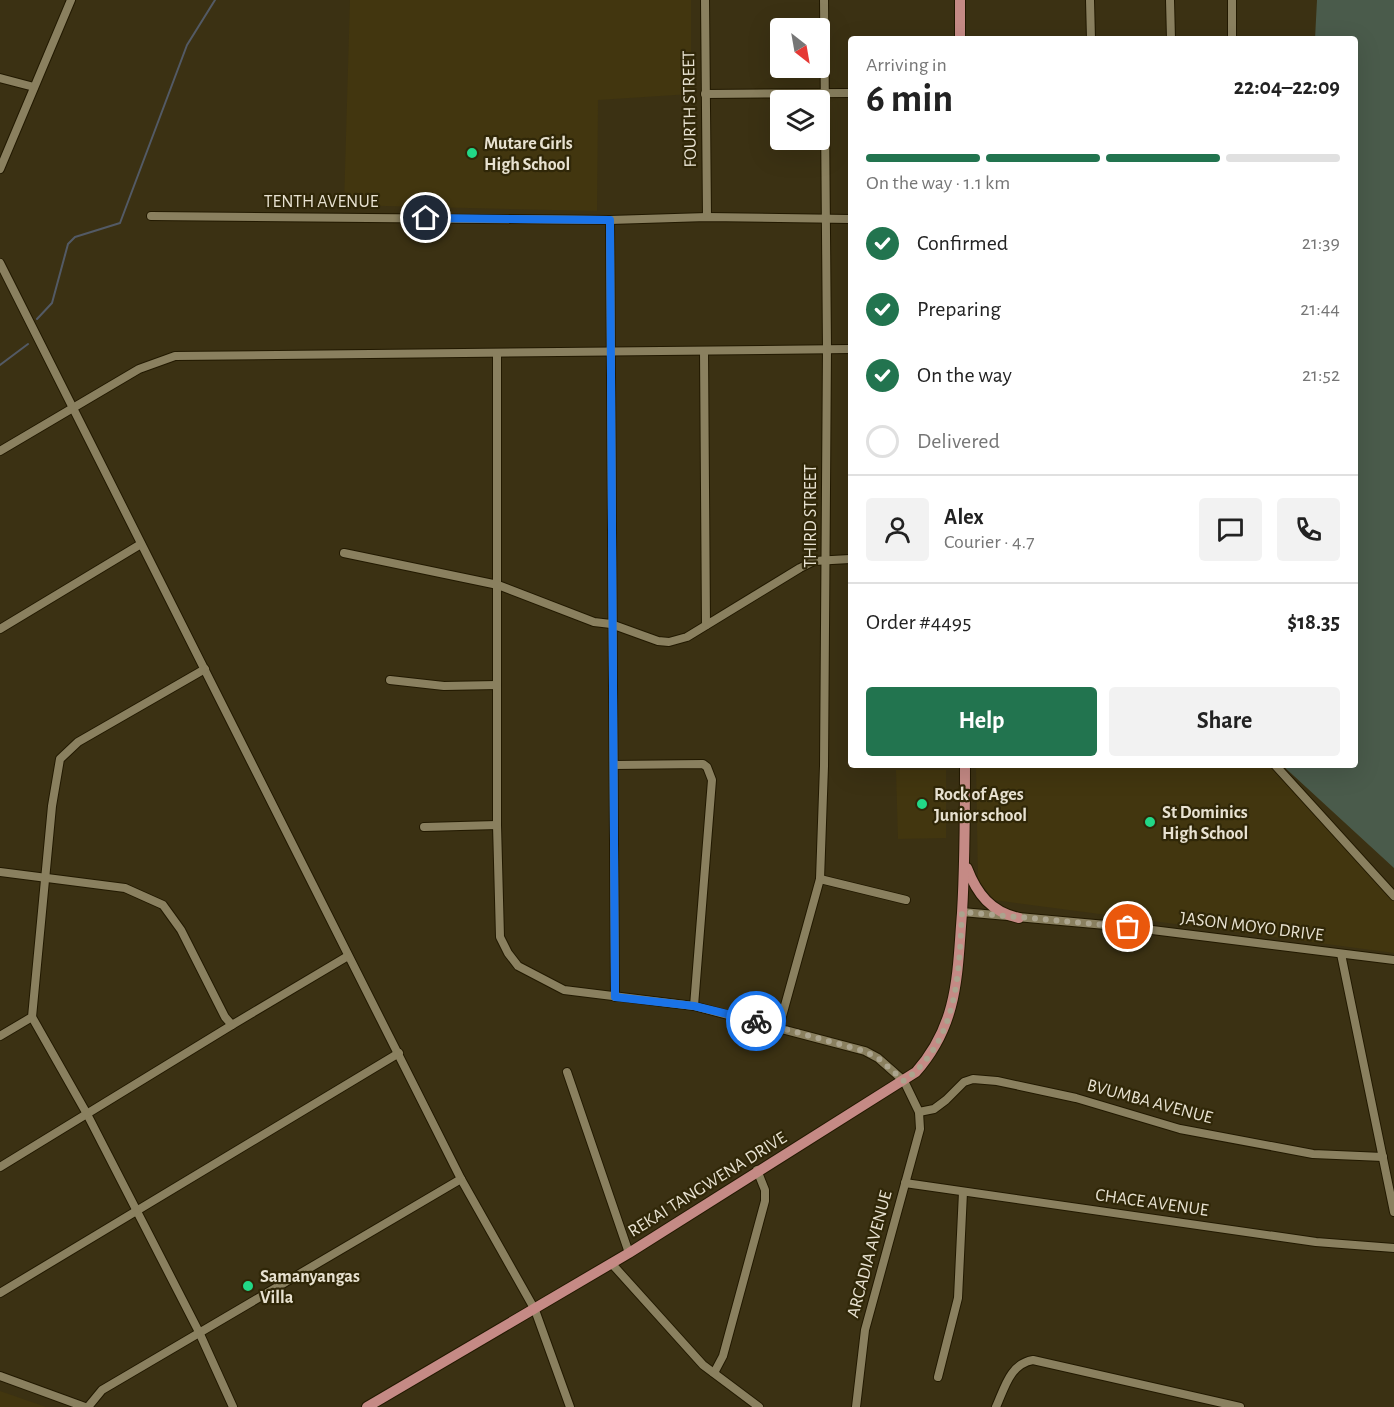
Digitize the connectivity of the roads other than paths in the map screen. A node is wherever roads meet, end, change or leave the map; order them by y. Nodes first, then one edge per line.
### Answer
1 (72, 0) edge
2 (705, 0) edge
3 (824, 0) edge
4 (960, 0) edge
5 (1090, 0) edge
6 (1170, 0) edge
7 (1232, 0) edge
8 (960, 36) edge
9 (1090, 36) edge
10 (1171, 36) edge
11 (1232, 36) edge
12 (0, 78) edge
13 (34, 87) junction
14 (825, 90) edge
15 (770, 93) edge
16 (830, 93) edge
17 (848, 93) edge
18 (705, 94) junction
19 (825, 150) edge
20 (0, 169) edge
21 (151, 216) dead end
22 (707, 217) junction
23 (826, 218) junction
24 (848, 219) edge
25 (610, 220) junction
26 (0, 263) edge
27 (828, 349) junction
28 (848, 350) edge
29 (704, 351) junction
30 (611, 352) junction
31 (496, 353) junction
32 (72, 407) junction
33 (0, 451) edge
34 (141, 544) junction
35 (344, 554) dead end
36 (848, 559) edge
37 (826, 560) junction
38 (498, 585) junction
39 (611, 624) junction
40 (706, 625) junction
41 (0, 629) edge
42 (205, 669) junction
43 (390, 680) dead end
44 (497, 685) junction
45 (614, 765) junction
46 (964, 768) edge
47 (1278, 768) edge
48 (497, 825) junction
49 (424, 828) dead end
50 (966, 865) junction
51 (0, 872) edge
52 (44, 879) junction
53 (820, 879) junction
54 (1394, 896) edge
55 (906, 900) dead end
56 (962, 912) junction
57 (1019, 918) junction
58 (1341, 954) junction
59 (348, 956) junction
60 (1394, 960) edge
61 (615, 997) junction
62 (694, 1006) junction
63 (32, 1017) junction
64 (232, 1025) junction
65 (779, 1027) junction
66 (0, 1036) edge
67 (399, 1053) junction
68 (567, 1072) dead end
69 (904, 1081) junction
70 (919, 1112) junction
71 (87, 1114) junction
72 (1383, 1157) junction
73 (0, 1167) edge
74 (757, 1170) junction
75 (461, 1179) junction
76 (905, 1184) junction
77 (963, 1192) junction
78 (135, 1211) junction
79 (1394, 1212) edge
80 (1394, 1248) edge
81 (629, 1253) junction
82 (612, 1263) junction
83 (0, 1293) edge
84 (535, 1310) junction
85 (199, 1332) junction
86 (714, 1373) junction
87 (0, 1376) edge
88 (938, 1377) dead end
89 (87, 1407) edge
90 (234, 1407) edge
91 (367, 1407) edge
92 (570, 1407) edge
93 (759, 1407) edge
94 (856, 1407) edge
95 (996, 1407) edge
96 (1240, 1407) edge

1 - 13 street
2 - 18 street, FOURTH STREET
3 - 14 street, THIRD STREET
4 - 8 main road
5 - 9 street
6 - 10 street
7 - 11 street
12 - 13 street
13 - 20 street
15 - 18 street
16 - 17 street
18 - 22 street, FOURTH STREET
19 - 23 street, THIRD STREET
21 - 25 street, TENTH AVENUE
22 - 23 street, TENTH AVENUE
22 - 25 street, TENTH AVENUE
23 - 24 street, TENTH AVENUE
23 - 27 street, THIRD STREET
25 - 30 street
26 - 32 street
27 - 28 street
27 - 29 street
27 - 37 street, THIRD STREET
29 - 30 street
29 - 40 street
30 - 31 street
30 - 39 street
31 - 32 street
31 - 38 street
32 - 33 street
32 - 34 street
34 - 41 street
34 - 42 street
35 - 38 street
36 - 37 street
37 - 40 street
37 - 53 street, THIRD STREET
38 - 39 street
38 - 44 street
39 - 40 street
39 - 45 street
42 - 52 street
42 - 59 street
43 - 44 street
44 - 48 street
45 - 61 street
45 - 62 street
46 - 50 main road, REKAI TANGWENA DRIVE
47 - 54 street
48 - 49 street
48 - 61 street
50 - 56 main road, REKAI TANGWENA DRIVE
50 - 57 main road
51 - 52 street
52 - 63 street
52 - 64 street
53 - 55 street
53 - 65 street, THIRD STREET
56 - 57 street, JASON MOYO DRIVE
56 - 69 main road, REKAI TANGWENA DRIVE
57 - 58 street, JASON MOYO DRIVE
58 - 60 street, JASON MOYO DRIVE
58 - 72 street
59 - 64 street
59 - 67 street
61 - 62 street
62 - 65 street
63 - 66 street
63 - 71 street
64 - 71 street
65 - 69 street
67 - 75 street
67 - 78 street
68 - 81 street
69 - 70 street
69 - 74 main road, REKAI TANGWENA DRIVE
70 - 72 street, BVUMBA AVENUE
70 - 76 street, ARCADIA AVENUE
71 - 73 street
71 - 78 street
72 - 79 street
74 - 81 main road, REKAI TANGWENA DRIVE
74 - 86 street
75 - 84 street
75 - 85 street
76 - 77 street, CHACE AVENUE
76 - 94 street, ARCADIA AVENUE
77 - 80 street, CHACE AVENUE
77 - 88 street
78 - 83 street
78 - 85 street
81 - 82 main road, REKAI TANGWENA DRIVE
82 - 84 main road, REKAI TANGWENA DRIVE
82 - 86 street
84 - 91 main road, REKAI TANGWENA DRIVE
84 - 92 street
85 - 89 street
85 - 90 street
86 - 93 street
87 - 89 street
95 - 96 street

